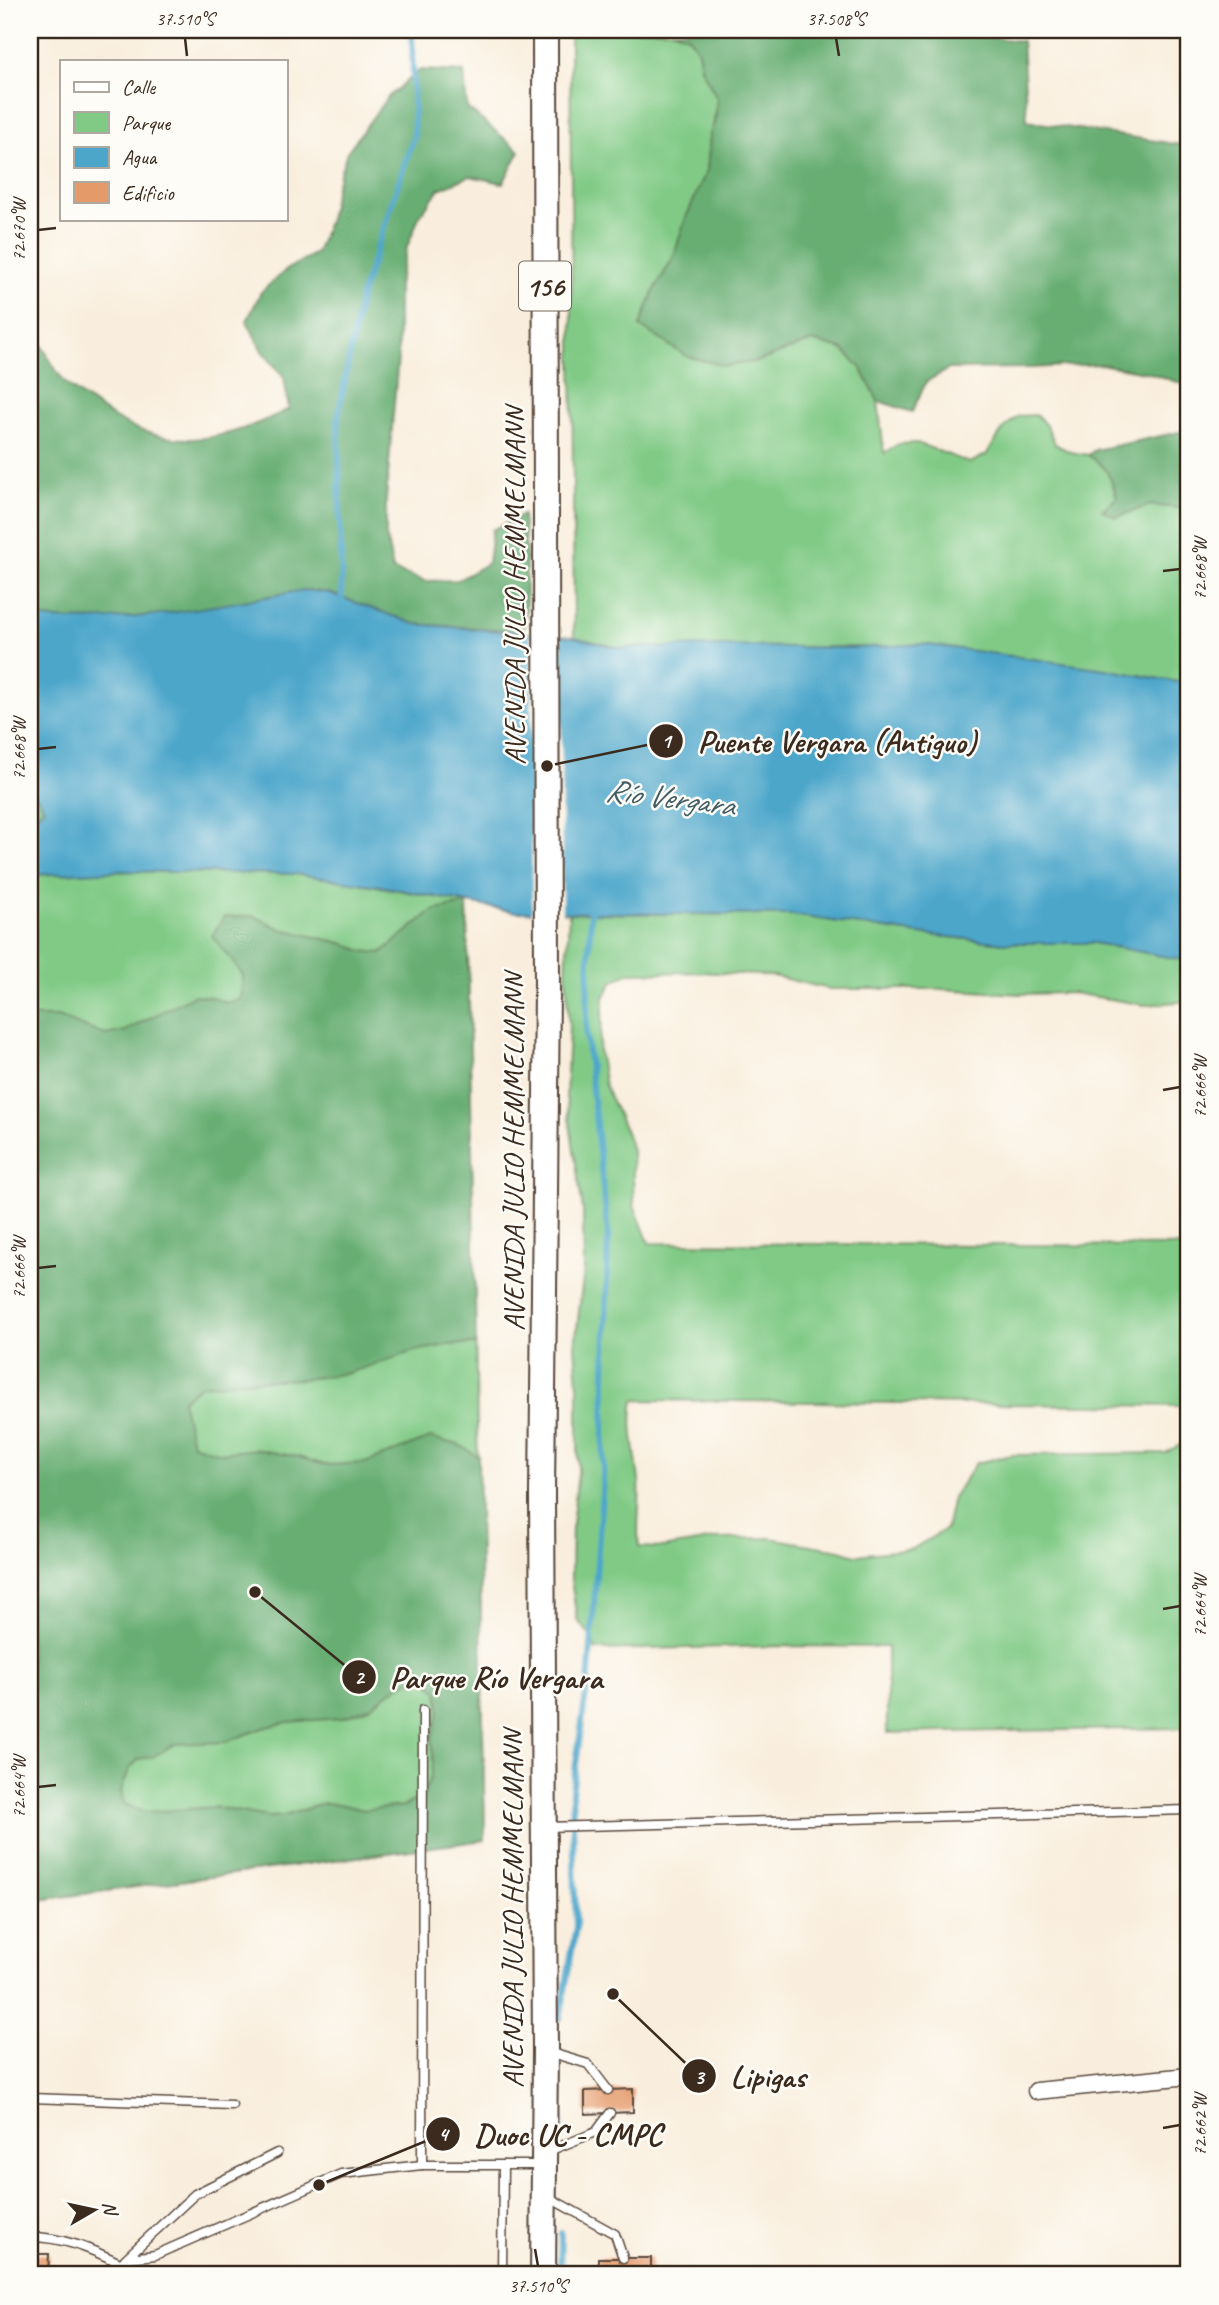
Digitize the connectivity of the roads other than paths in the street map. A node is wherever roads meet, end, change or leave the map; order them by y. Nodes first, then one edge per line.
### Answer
1 (545, 30) edge
2 (423, 1710) dead end
3 (1189, 1810) edge
4 (542, 1827) junction
5 (545, 2051) junction
6 (1189, 2076) edge
7 (608, 2090) dead end
8 (1036, 2091) dead end
9 (30, 2098) edge
10 (232, 2105) dead end
11 (610, 2113) dead end
12 (277, 2153) dead end
13 (543, 2159) junction
14 (422, 2165) junction
15 (503, 2165) junction
16 (542, 2193) junction
17 (30, 2237) edge
18 (623, 2258) dead end
19 (120, 2263) junction
20 (502, 2275) edge
21 (543, 2275) edge

1 - 4 highway, AVENIDA JULIO HEMMELMANN / 156
2 - 14 lane
3 - 4 lane
4 - 5 highway, AVENIDA JULIO HEMMELMANN / 156
5 - 7 lane
5 - 13 highway, AVENIDA JULIO HEMMELMANN / 156
6 - 8 street
9 - 10 lane
11 - 13 lane
12 - 19 lane
13 - 15 lane
13 - 16 highway, AVENIDA JULIO HEMMELMANN / 156
14 - 15 lane
14 - 19 lane
15 - 20 lane
16 - 18 lane
16 - 21 highway, AVENIDA JULIO HEMMELMANN / 156
17 - 19 lane

